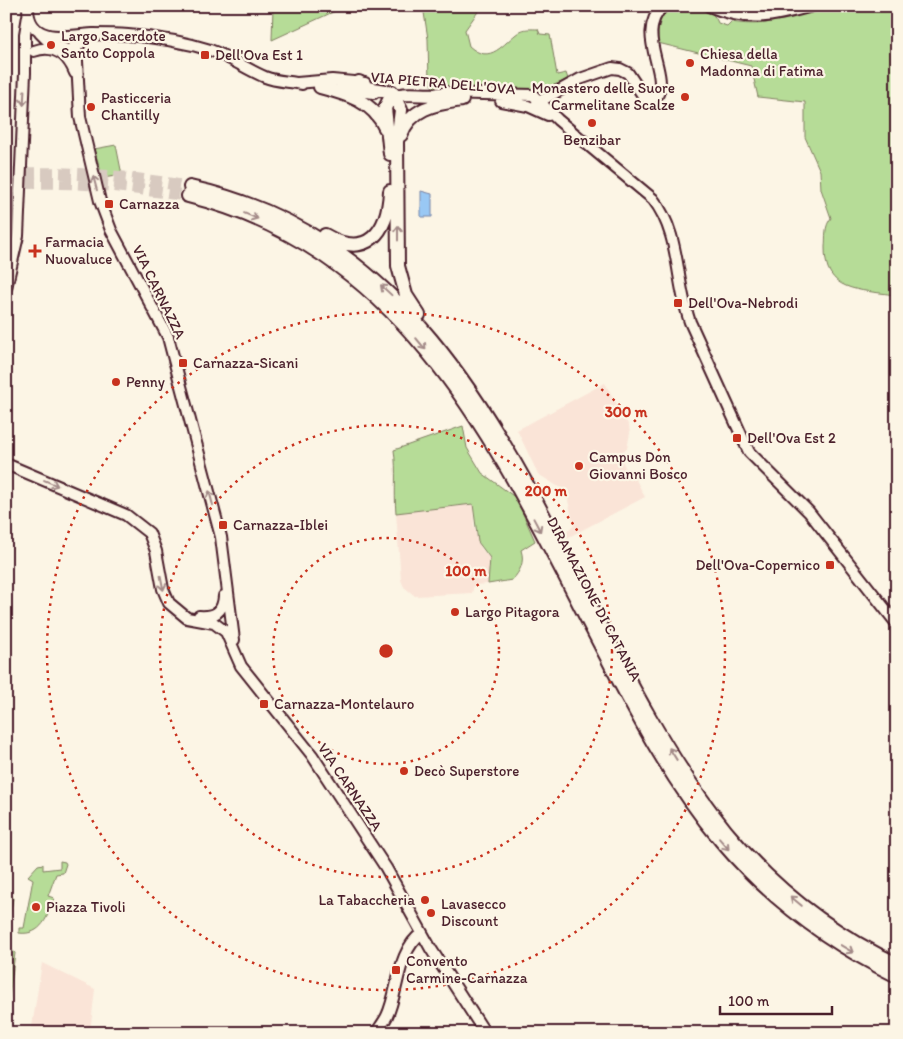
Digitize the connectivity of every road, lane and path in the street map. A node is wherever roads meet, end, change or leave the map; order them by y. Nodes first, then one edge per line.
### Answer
1 (663, 6) edge
2 (709, 6) edge
3 (812, 6) edge
4 (28, 10) edge
5 (38, 30) junction
6 (97, 34) junction
7 (64, 37) junction
8 (49, 42) junction
9 (77, 47) junction
10 (34, 51) junction
11 (26, 72) junction
12 (77, 79) junction
13 (359, 82) junction
14 (297, 83) junction
15 (320, 87) junction
16 (446, 93) junction
17 (395, 96) junction
18 (462, 100) junction
19 (532, 101) junction
20 (389, 138) junction
21 (398, 154) junction
22 (217, 193) junction
23 (6, 288) edge
24 (504, 443) junction
25 (6, 464) edge
26 (225, 580) junction
27 (177, 610) junction
28 (896, 624) edge
29 (241, 666) junction
30 (422, 933) junction
31 (897, 964) edge
32 (897, 976) edge
33 (376, 1033) edge
34 (485, 1033) edge

1 - 19 main road
2 - 3 main road
4 - 5 main road
4 - 11 main road
5 - 7 main road, VIA PIETRA DELL'OVA
5 - 8 main road
6 - 7 main road, VIA PIETRA DELL'OVA
6 - 9 main road
6 - 14 main road, VIA PIETRA DELL'OVA
7 - 8 main road
7 - 9 main road
8 - 9 main road
8 - 10 main road
9 - 12 main road, VIA CARNAZZA
10 - 11 main road
10 - 12 main road
11 -> 23 main road
26 -> 12 main road, VIA CARNAZZA
13 - 14 main road, VIA PIETRA DELL'OVA
13 - 16 main road, VIA PIETRA DELL'OVA
13 - 17 highway
14 - 15 main road, VIA PIETRA DELL'OVA
15 - 17 main road, VIA PIETRA DELL'OVA
15 - 20 highway
16 - 17 highway
16 - 19 main road, VIA PIETRA DELL'OVA
17 - 18 main road, VIA PIETRA DELL'OVA
17 - 20 highway
17 - 21 highway
18 - 19 main road, VIA PIETRA DELL'OVA
18 - 21 highway
19 - 28 main road
20 - 22 highway
24 -> 21 highway
24 -> 22 highway, DIRAMAZIONE DI CATANIA
22 -> 32 highway, DIRAMAZIONE DI CATANIA
31 -> 24 highway, DIRAMAZIONE DI CATANIA
25 -> 27 main road
26 - 27 main road
26 - 29 main road
27 - 29 main road
29 - 30 main road, VIA CARNAZZA
30 - 33 main road
30 - 34 main road, VIA CARNAZZA

